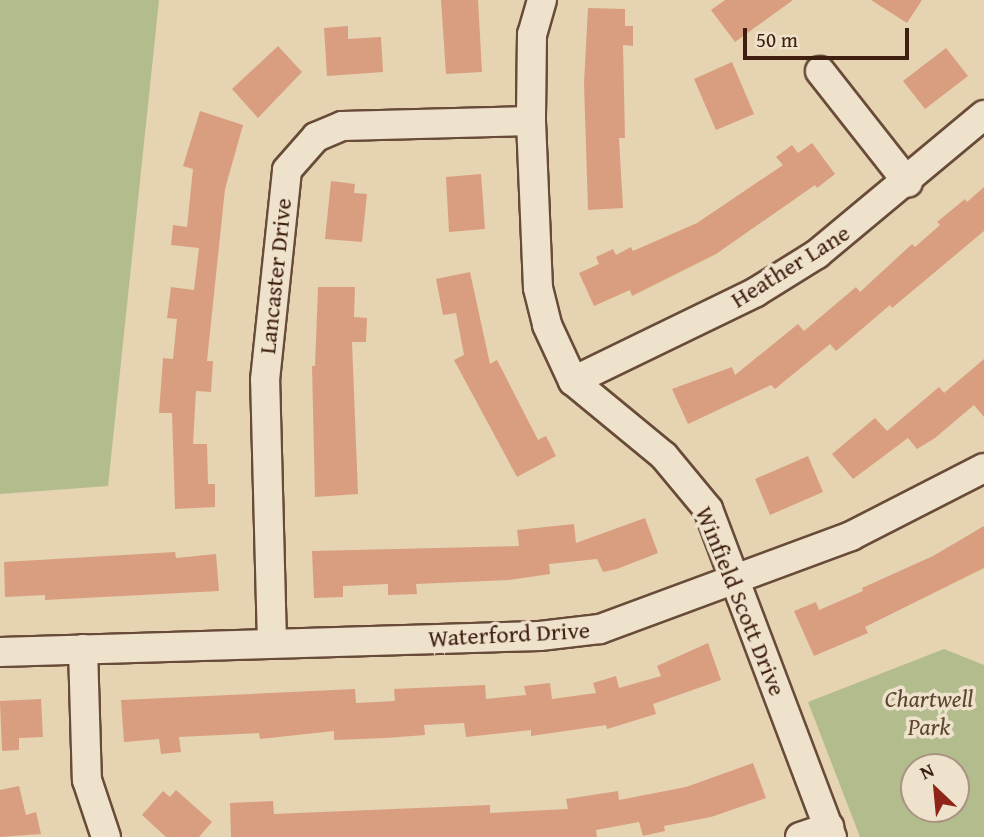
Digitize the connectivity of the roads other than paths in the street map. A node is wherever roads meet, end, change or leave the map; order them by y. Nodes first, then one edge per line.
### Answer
1 (542, 0) edge
2 (820, 71) dead end
3 (984, 115) edge
4 (531, 121) junction
5 (908, 183) junction
6 (573, 381) junction
7 (984, 468) edge
8 (737, 579) junction
9 (272, 643) junction
10 (83, 649) junction
11 (0, 652) edge
12 (831, 832) edge
13 (106, 837) edge
14 (800, 837) edge

1 - 4 street, Winfield Scott Drive
2 - 5 street
3 - 5 street, Heather Lane
4 - 6 street, Winfield Scott Drive
4 - 9 street, Lancaster Drive
5 - 6 street, Heather Lane
6 - 8 street, Winfield Scott Drive
7 - 8 street, Waterford Drive
8 - 9 street, Waterford Drive
8 - 12 street, Winfield Scott Drive
9 - 10 street, Waterford Drive
10 - 11 street, Waterford Drive
10 - 13 street
12 - 14 street

